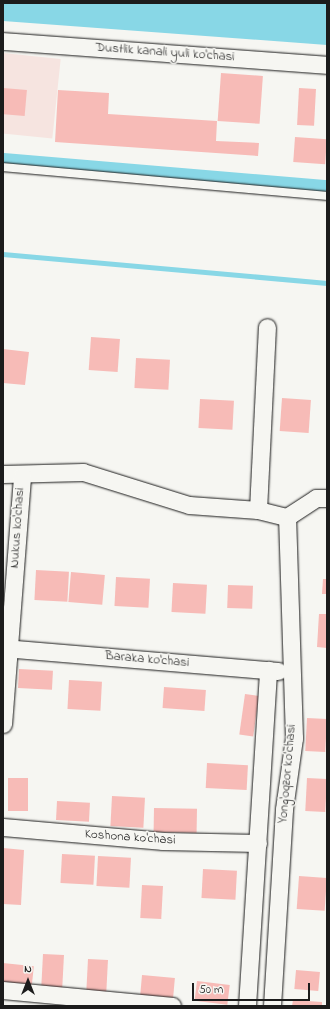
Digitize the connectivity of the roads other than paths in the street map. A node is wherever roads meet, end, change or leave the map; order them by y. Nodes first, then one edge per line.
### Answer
1 (3, 41) edge
2 (327, 66) edge
3 (3, 167) edge
4 (327, 196) edge
5 (266, 327) dead end
6 (3, 474) edge
7 (22, 476) junction
8 (327, 498) edge
9 (258, 510) junction
10 (287, 517) junction
11 (6, 649) edge
12 (268, 670) junction
13 (292, 672) junction
14 (3, 724) edge
15 (3, 828) edge
16 (258, 843) junction
17 (3, 990) edge
18 (172, 1006) edge
19 (247, 1006) edge
20 (272, 1006) edge

1 - 2 street, Dustlik kanali yuli ko'chasi
3 - 4 lane
5 - 9 street
6 - 7 street
7 - 9 street
7 - 11 street, Nukus ko'chasi
8 - 10 street
9 - 10 street
10 - 13 street, Yong'oqzor ko'chasi
11 - 12 street, Baraka ko'chasi
11 - 14 street, Nukus ko'chasi
12 - 13 street, Baraka ko'chasi
12 - 16 street
13 - 20 street, Yong'oqzor ko'chasi
15 - 16 street, Koshona ko'chasi
16 - 19 street
17 - 18 street

